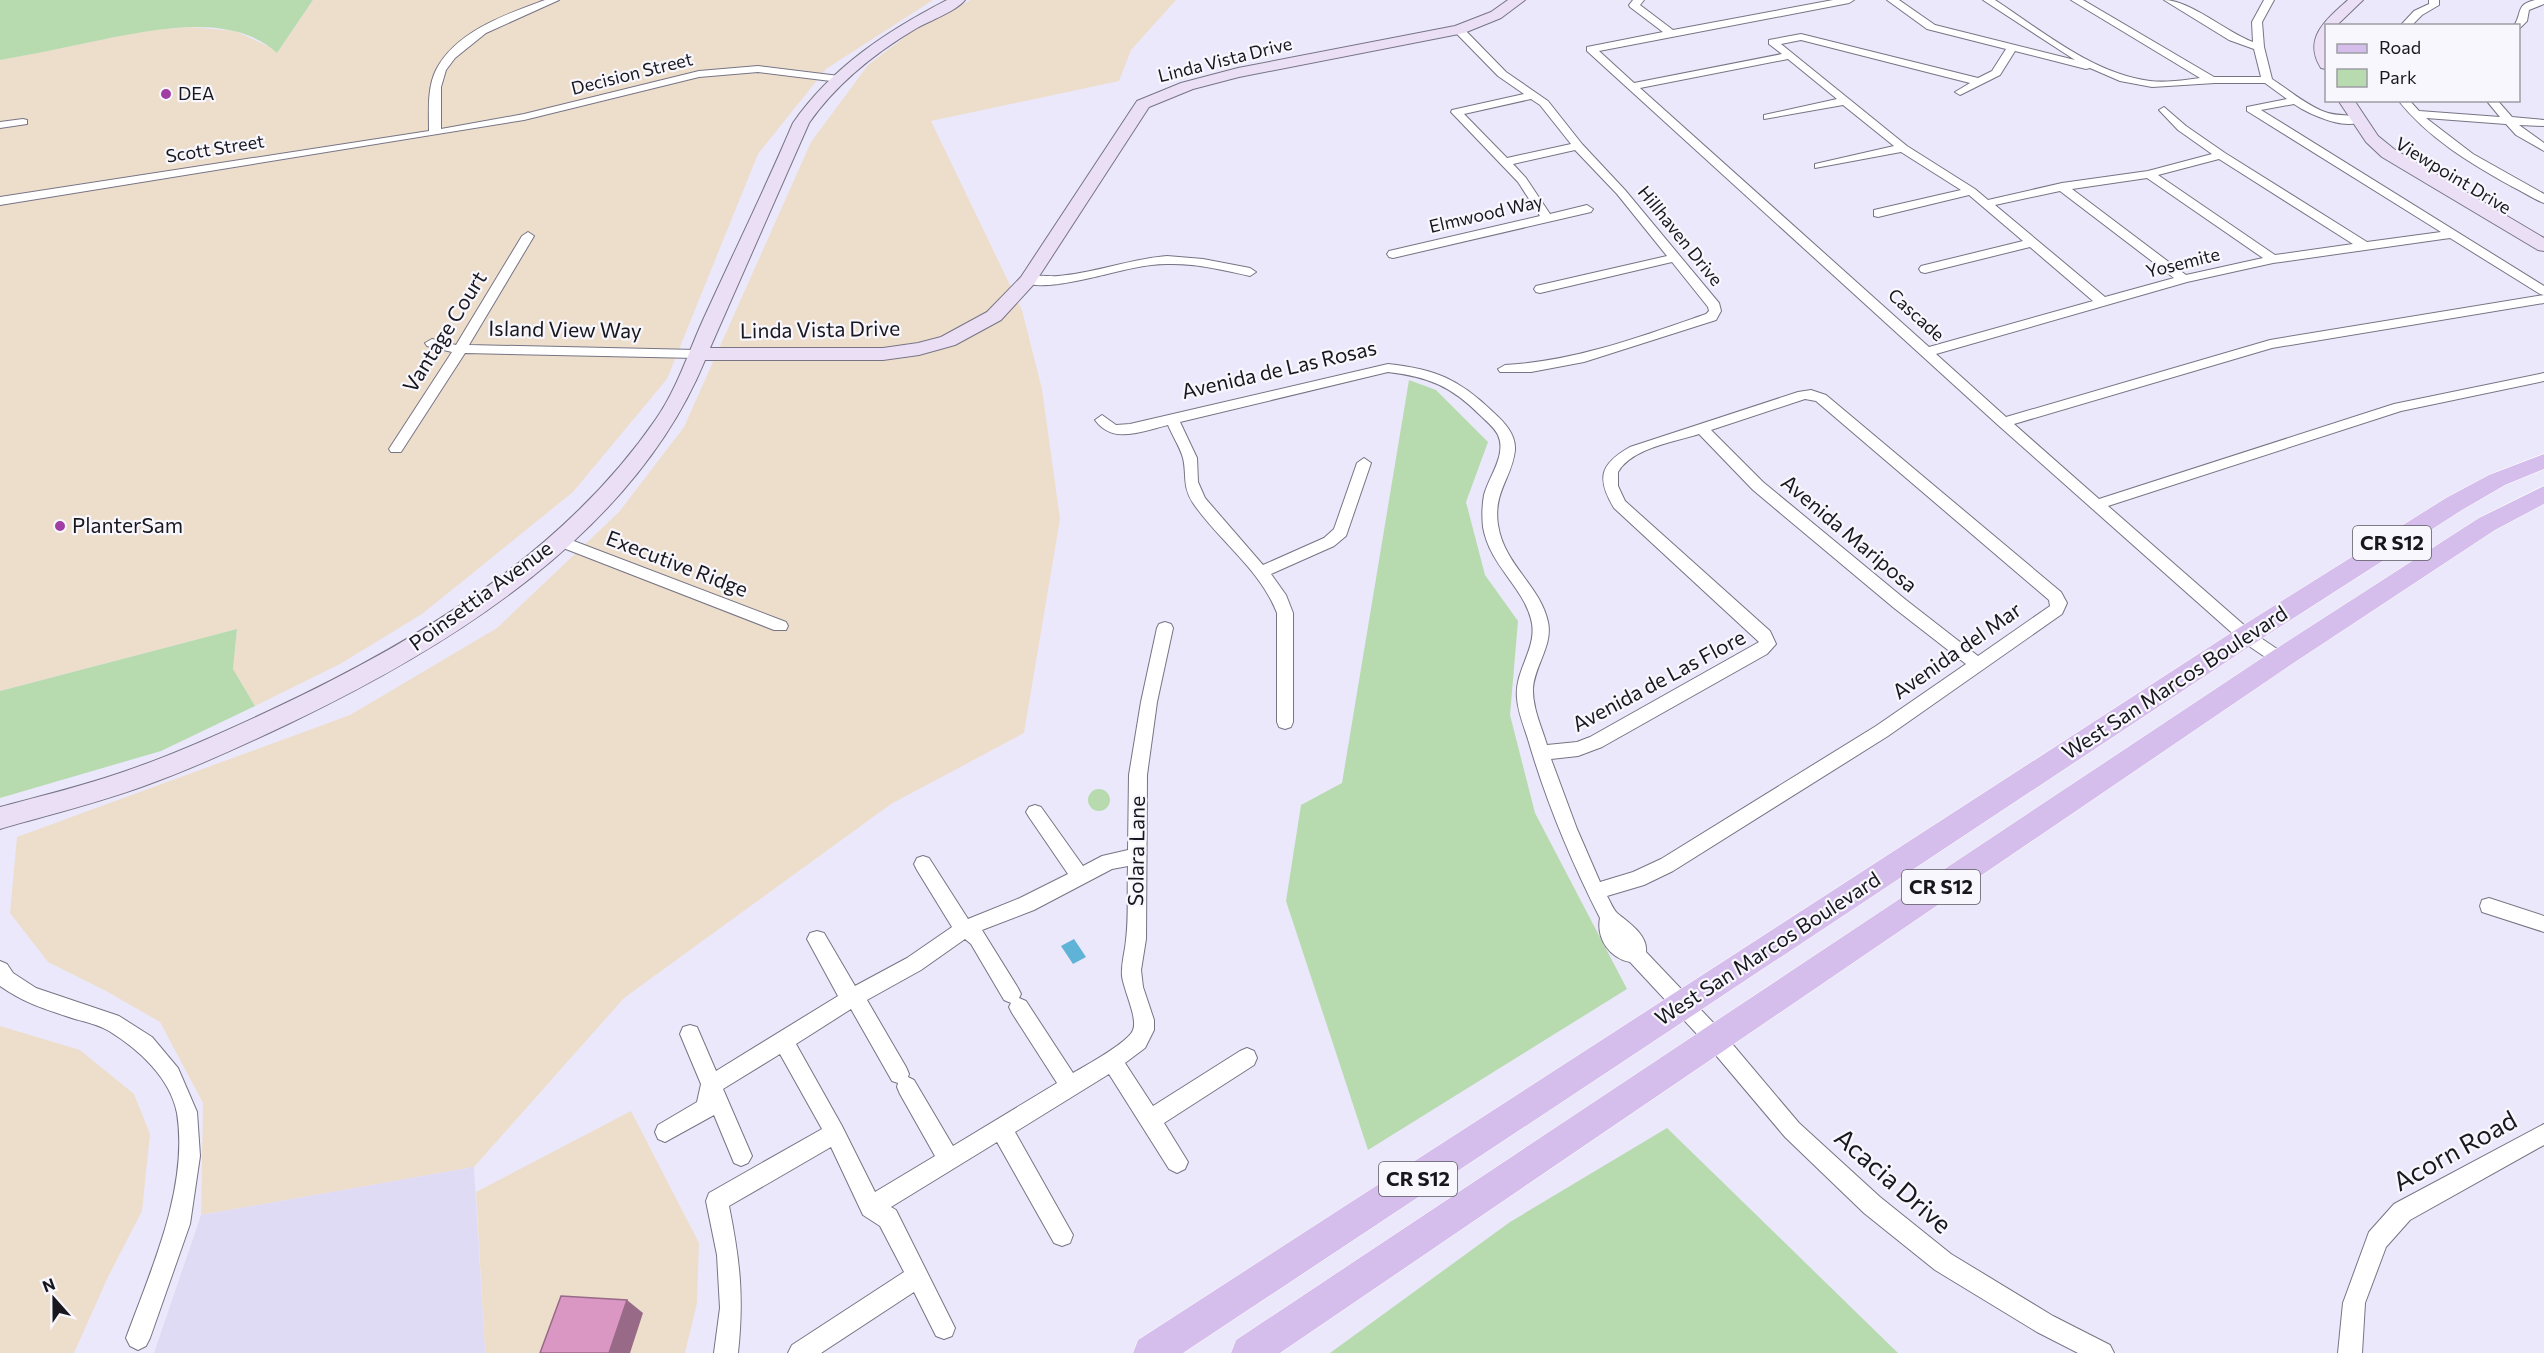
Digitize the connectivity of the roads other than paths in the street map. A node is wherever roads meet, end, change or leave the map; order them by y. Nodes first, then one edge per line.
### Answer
1 (554, 0) edge
2 (958, 0) edge
3 (1518, 0) edge
4 (1639, 0) edge
5 (1849, 0) edge
6 (1892, 0) edge
7 (1988, 0) edge
8 (2076, 0) edge
9 (2169, 0) edge
10 (2356, 0) edge
11 (2434, 0) edge
12 (2265, 1) edge
13 (2544, 1) edge
14 (2329, 24) edge
15 (2407, 24) edge
16 (2519, 24) edge
17 (1459, 30) junction
18 (1670, 33) junction
19 (2325, 35) edge
20 (2259, 47) junction
21 (2011, 49) junction
22 (1790, 56) junction
23 (2325, 62) edge
24 (2099, 69) junction
25 (839, 78) junction
26 (2212, 80) junction
27 (2267, 80) junction
28 (1980, 82) junction
29 (1633, 86) junction
30 (1960, 92) dead end
31 (1533, 95) junction
32 (1845, 101) junction
33 (2295, 101) junction
34 (2347, 102) edge
35 (2405, 102) edge
36 (2493, 102) edge
37 (2164, 110) dead end
38 (2415, 114) junction
39 (1768, 117) dead end
40 (2358, 120) junction
41 (2507, 120) junction
42 (23, 122) dead end
43 (2544, 123) edge
44 (0, 125) edge
45 (435, 133) junction
46 (1578, 146) junction
47 (1903, 148) junction
48 (2544, 148) edge
49 (2220, 155) junction
50 (1505, 162) junction
51 (1819, 166) dead end
52 (2149, 174) junction
53 (2062, 187) junction
54 (1971, 191) junction
55 (2544, 199) edge
56 (0, 201) edge
57 (1984, 204) junction
58 (1587, 209) dead end
59 (1878, 213) dead end
60 (1547, 218) junction
61 (2452, 234) junction
62 (528, 236) dead end
63 (2032, 243) junction
64 (2362, 245) junction
65 (2544, 246) edge
66 (2544, 253) edge
67 (1393, 254) dead end
68 (1675, 258) junction
69 (2273, 259) junction
70 (1925, 269) dead end
71 (1250, 272) dead end
72 (2184, 279) junction
73 (1028, 280) junction
74 (1540, 290) dead end
75 (2544, 291) edge
76 (2544, 298) edge
77 (2104, 303) junction
78 (432, 343) dead end
79 (458, 350) junction
80 (1928, 352) junction
81 (698, 354) junction
82 (1505, 369) dead end
83 (2544, 377) edge
84 (1811, 394) joint
85 (1172, 419) junction
86 (1102, 420) dead end
87 (2003, 422) junction
88 (1701, 429) junction
89 (396, 448) dead end
90 (2544, 461) edge
91 (1364, 463) dead end
92 (2544, 494) edge
93 (2098, 504) junction
94 (558, 540) junction
95 (1261, 572) junction
96 (780, 626) dead end
97 (1165, 628) dead end
98 (2246, 636) junction
99 (2280, 659) junction
100 (1977, 664) junction
101 (1285, 722) dead end
102 (1541, 753) junction
103 (1035, 812) dead end
104 (0, 818) edge
105 (1136, 856) junction
106 (923, 864) dead end
107 (1080, 877) junction
108 (1595, 891) junction
109 (2489, 906) dead end
110 (2544, 924) edge
111 (966, 928) junction
112 (817, 939) dead end
113 (0, 970) edge
114 (854, 996) junction
115 (1684, 1005) junction
116 (690, 1034) dead end
117 (1716, 1040) junction
118 (784, 1041) junction
119 (1247, 1058) dead end
120 (1112, 1061) junction
121 (710, 1086) junction
122 (1070, 1086) junction
123 (1150, 1120) junction
124 (1001, 1128) junction
125 (665, 1132) dead end
126 (835, 1133) junction
127 (2544, 1134) edge
128 (741, 1156) dead end
129 (949, 1160) junction
130 (1177, 1162) dead end
131 (871, 1207) junction
132 (1062, 1235) dead end
133 (917, 1277) junction
134 (944, 1328) dead end
135 (138, 1338) dead end
136 (726, 1353) edge
137 (800, 1353) edge
138 (1151, 1353) edge
139 (1249, 1353) edge
140 (2102, 1353) edge
141 (2350, 1353) edge

1 - 45 street
2 - 25 street, Poinsettia Avenue
3 - 17 street, Linda Vista Drive
4 - 18 street
5 - 18 street
6 - 21 street
7 - 24 street
8 - 26 street
9 - 20 street
10 - 14 street
11 - 15 street
12 - 20 street
13 - 16 street
17 - 31 street, Hillhaven Drive
17 - 73 street, Linda Vista Drive
18 - 29 street, Cascade
19 - 23 street
20 - 27 street
21 - 24 street
21 - 28 street
22 - 28 street
22 - 29 street
22 - 32 street
24 - 26 street
25 - 45 street, Decision Street
25 - 81 street, Poinsettia Avenue
26 - 27 street
27 - 33 street
28 - 30 street
29 - 80 street, Cascade
31 - 46 street, Hillhaven Drive
31 - 50 street
32 - 39 street
32 - 47 street
33 - 40 street
33 - 61 street
34 - 40 street, Viewpoint Drive
35 - 38 street
36 - 41 street
37 - 49 street
38 - 41 street
38 - 55 street
40 - 65 street, Viewpoint Drive
40 - 66 street, Viewpoint Drive
41 - 43 street
41 - 48 street
42 - 44 street
45 - 56 street, Scott Street
46 - 50 street
46 - 68 street, Hillhaven Drive
47 - 51 street
47 - 54 street
49 - 52 street
49 - 64 street
50 - 60 street
52 - 53 street
52 - 69 street
53 - 57 street
53 - 72 street
54 - 57 street
54 - 59 street
57 - 63 street
58 - 60 street, Elmwood Way
60 - 67 street, Elmwood Way
61 - 64 street, Yosemite
61 - 75 street
62 - 79 street, Vantage Court
63 - 70 street
63 - 77 street
64 - 69 street, Yosemite
68 - 74 street
68 - 82 street, Hillhaven Drive
69 - 72 street, Yosemite
71 - 73 street
72 - 77 street, Yosemite
73 - 81 street, Linda Vista Drive
76 - 87 street
77 - 80 street, Yosemite
78 - 79 street, Island View Way
79 - 81 street, Island View Way
79 - 89 street, Vantage Court
80 - 87 street, Cascade
81 - 94 street, Poinsettia Avenue
83 - 93 street
84 - 88 street, Avenida de Las Flore
84 - 100 street, Avenida del Mar
85 - 86 street, Avenida de Las Rosas
85 - 95 street
85 - 102 street, Avenida de Las Rosas
87 - 93 street, Cascade
88 - 100 street, Avenida Mariposa
88 - 102 street, Avenida de Las Flore
90 - 98 main road, West San Marcos Boulevard / CR S12
91 - 95 street
92 - 99 main road, West San Marcos Boulevard / CR S12
93 - 98 street, Cascade
94 - 96 street, Executive Ridge
94 - 104 street, Poinsettia Avenue
95 - 101 street
97 - 105 street, Solara Lane
98 - 99 street, Cascade
98 - 115 main road, West San Marcos Boulevard / CR S12
99 - 117 main road, West San Marcos Boulevard / CR S12
100 - 108 street, Avenida del Mar
102 - 108 street, Avenida de Las Rosas
103 - 107 street
105 - 107 street
105 - 120 street, Solara Lane
106 - 111 street
107 - 111 street
108 - 115 street, Avenida de Las Rosas
109 - 110 street
111 - 114 street
111 - 122 street
112 - 114 street
113 - 135 street
114 - 118 street
114 - 129 street
115 - 117 street, Acacia Drive
115 - 138 main road, West San Marcos Boulevard / CR S12
116 - 121 street
117 - 139 main road, West San Marcos Boulevard / CR S12
117 - 140 street, Acacia Drive
118 - 121 street
118 - 126 street
119 - 123 street
120 - 122 street, Solara Lane
120 - 123 street
121 - 125 street
121 - 128 street
122 - 124 street, Solara Lane
123 - 130 street
124 - 129 street, Solara Lane
124 - 132 street
126 - 131 street
126 - 136 street
127 - 141 street, Acorn Road
129 - 131 street, Solara Lane
131 - 133 street
133 - 134 street
133 - 137 street

